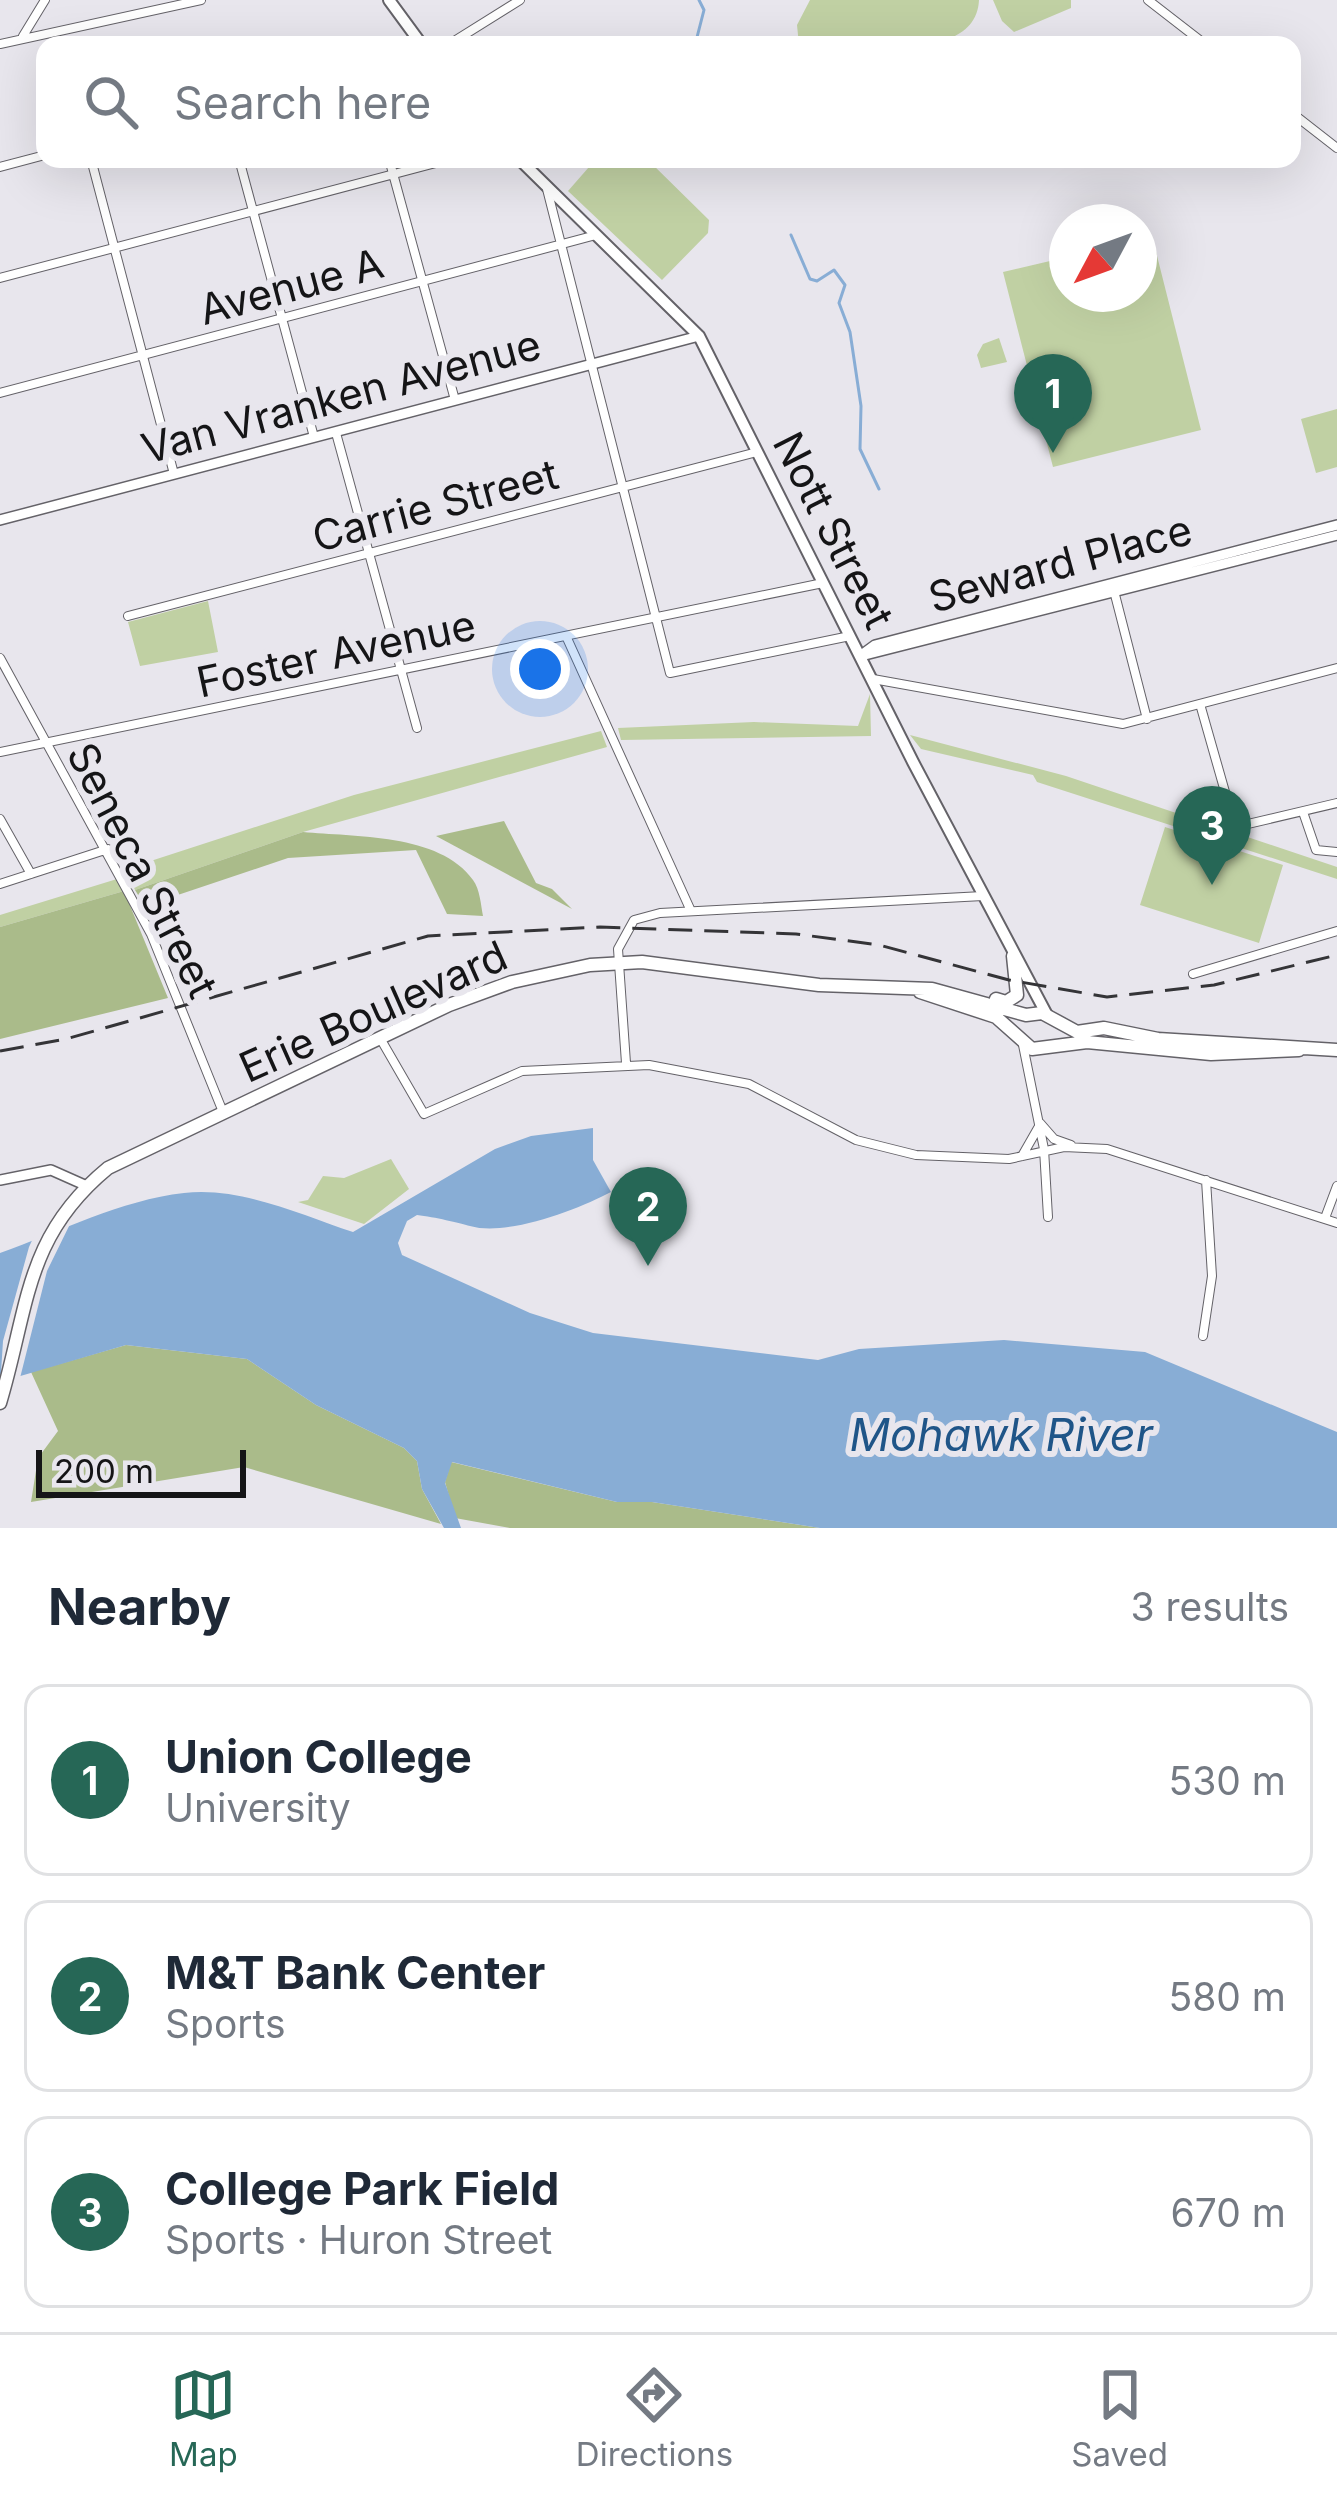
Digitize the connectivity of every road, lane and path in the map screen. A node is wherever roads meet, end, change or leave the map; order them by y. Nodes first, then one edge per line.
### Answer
1 (45, 0) edge
2 (202, 0) edge
3 (389, 0) edge
4 (520, 0) edge
5 (1148, 0) edge
6 (60, 31) junction
7 (22, 36) junction
8 (61, 36) edge
9 (415, 36) edge
10 (462, 36) edge
11 (1194, 36) edge
12 (0, 44) edge
13 (1301, 120) edge
14 (1337, 148) edge
15 (36, 157) edge
16 (0, 167) edge
17 (93, 168) edge
18 (241, 168) edge
19 (391, 168) edge
20 (416, 168) edge
21 (528, 168) edge
22 (393, 174) junction
23 (547, 188) junction
24 (253, 210) junction
25 (596, 236) junction
26 (561, 246) junction
27 (115, 247) junction
28 (0, 278) edge
29 (422, 283) junction
30 (282, 320) junction
31 (699, 335) junction
32 (143, 355) junction
33 (591, 364) junction
34 (0, 393) edge
35 (454, 400) junction
36 (336, 433) junction
37 (314, 439) junction
38 (758, 452) junction
39 (174, 474) junction
40 (623, 487) junction
41 (0, 520) edge
42 (1337, 525) edge
43 (1337, 535) edge
44 (370, 553) junction
45 (824, 583) junction
46 (1114, 589) junction
47 (128, 616) dead end
48 (654, 618) junction
49 (566, 636) junction
50 (850, 636) junction
51 (860, 656) junction
52 (0, 658) edge
53 (1337, 668) edge
54 (401, 671) junction
55 (871, 679) junction
56 (1200, 704) junction
57 (1147, 719) junction
58 (417, 728) dead end
59 (45, 743) junction
60 (0, 752) edge
61 (1337, 803) edge
62 (1303, 812) junction
63 (0, 819) edge
64 (108, 849) junction
65 (1337, 852) edge
66 (31, 874) junction
67 (0, 884) edge
68 (982, 896) junction
69 (691, 910) junction
70 (1337, 931) edge
71 (1013, 956) junction
72 (618, 963) junction
73 (1193, 974) dead end
74 (1025, 978) junction
75 (919, 991) junction
76 (980, 1001) junction
77 (1028, 1014) junction
78 (1049, 1017) junction
79 (380, 1038) junction
80 (1020, 1039) junction
81 (1041, 1049) junction
82 (1300, 1050) junction
83 (1337, 1050) edge
84 (626, 1063) junction
85 (1030, 1073) junction
86 (223, 1112) junction
87 (1039, 1122) junction
88 (1076, 1146) junction
89 (1044, 1150) junction
90 (1022, 1157) junction
91 (0, 1180) edge
92 (1206, 1180) junction
93 (1337, 1186) edge
94 (83, 1189) junction
95 (1048, 1217) dead end
96 (1324, 1219) junction
97 (1337, 1222) edge
98 (1203, 1336) dead end
99 (0, 1403) edge

1 - 7 street
2 - 6 street
3 - 9 main road
4 - 10 street
5 - 11 street
6 - 7 street
6 - 8 street
7 - 12 street
13 - 14 street
15 - 16 street
17 - 27 street
18 - 24 street
19 - 22 street
20 - 22 street
21 - 23 main road, Nott Street
22 - 24 street
22 - 29 street
23 - 25 main road, Nott Street
23 - 26 street
24 - 27 street
24 - 30 street
25 - 26 street, Avenue A
25 - 31 main road, Nott Street
26 - 29 street, Avenue A
26 - 33 street
27 - 28 street
27 - 32 street
29 - 30 street, Avenue A
29 - 35 street
30 - 32 street, Avenue A
30 - 37 street
31 - 33 street, Van Vranken Avenue
31 - 38 main road, Nott Street
32 - 34 street, Avenue A
32 - 39 street
33 - 35 street, Van Vranken Avenue
33 - 40 street
35 - 36 street, Van Vranken Avenue
36 - 37 street, Van Vranken Avenue
36 - 44 street
37 - 39 street, Van Vranken Avenue
38 - 40 street, Carrie Street
38 - 45 main road, Nott Street
39 - 41 street, Van Vranken Avenue
40 - 44 street, Carrie Street
40 - 48 street
42 - 46 street, Seward Place
43 - 46 street, Seward Place
44 - 47 street, Carrie Street
44 - 54 street
45 - 48 street, Foster Avenue
45 - 50 main road, Nott Street
46 - 51 street, Seward Place
46 - 57 street
48 - 49 street, Foster Avenue
48 - 50 street
49 - 54 street, Foster Avenue
49 - 69 street
50 - 51 main road, Nott Street
51 - 55 main road, Nott Street
52 - 59 street, Seneca Street
53 - 56 street
54 - 58 street
54 - 59 street, Foster Avenue
55 - 57 street
55 - 68 main road, Nott Street
56 - 57 street
56 - 62 street
59 - 60 street, Foster Avenue
59 - 64 street, Seneca Street
61 - 62 street
62 - 65 street
63 - 66 street
64 - 66 street
64 - 86 street, Seneca Street
66 - 67 street
68 - 69 street
68 - 71 main road, Nott Street
69 - 72 street
70 - 73 street
71 - 74 main road, Nott Street
71 - 76 highway
72 - 75 highway, Erie Boulevard
72 - 79 highway, Erie Boulevard
72 - 84 street
74 - 77 main road, Nott Street
74 - 78 main road, Nott Street
75 - 76 highway, Erie Boulevard
75 - 80 highway, Erie Boulevard
76 - 77 highway, Erie Boulevard
77 - 78 highway, Erie Boulevard
77 - 80 highway
78 - 81 highway
78 - 82 highway
79 - 84 street
79 - 86 highway, Erie Boulevard
80 - 81 highway, Erie Boulevard
80 - 85 street
81 - 82 highway
81 - 85 street
82 - 83 highway
84 - 90 street
85 - 87 street
86 - 94 highway, Erie Boulevard
87 - 88 street
87 - 89 street
87 - 90 street
88 - 89 street
88 - 92 street
89 - 90 street
89 - 95 street
91 - 94 street
92 - 96 street
92 - 98 street
93 - 96 street
94 - 99 highway
96 - 97 street

